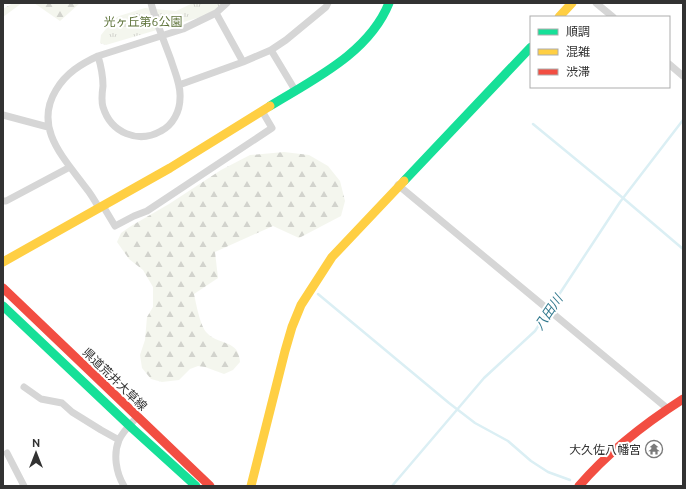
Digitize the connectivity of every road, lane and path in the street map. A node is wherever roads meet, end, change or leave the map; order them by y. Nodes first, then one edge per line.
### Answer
1 (227, 3) edge
2 (328, 3) edge
3 (390, 3) edge
4 (572, 3) edge
5 (596, 3) edge
6 (152, 6) edge
7 (216, 13) junction
8 (559, 16) edge
9 (611, 16) edge
10 (530, 47) edge
11 (271, 50) junction
12 (98, 56) junction
13 (243, 62) junction
14 (670, 65) edge
15 (683, 76) edge
16 (179, 85) junction
17 (295, 90) junction
18 (262, 111) junction
19 (3, 115) edge
20 (48, 127) junction
21 (70, 167) junction
22 (398, 185) junction
23 (3, 201) edge
24 (101, 207) junction
25 (3, 262) edge
26 (3, 288) edge
27 (3, 306) edge
28 (24, 387) dead end
29 (683, 398) edge
30 (668, 408) junction
31 (137, 417) junction
32 (129, 425) junction
33 (119, 440) junction
34 (7, 453) dead end
35 (24, 486) edge
36 (124, 486) edge
37 (196, 486) edge
38 (210, 486) edge
39 (251, 486) edge
40 (579, 486) edge

1 - 7 street
2 - 11 street
3 - 17 street
4 - 8 street
5 - 9 street
6 - 16 street
7 - 12 street
7 - 13 street
10 - 22 street
11 - 13 street
11 - 17 street
12 - 16 street
12 - 20 street
13 - 16 street
14 - 15 street
17 - 18 street
18 - 24 street
18 - 24 street
19 - 20 street
20 - 21 street
21 - 23 street
21 - 24 street
22 - 30 street
22 - 39 street
24 - 25 street
26 - 31 street, 県道荒井大草線
27 - 32 street, 県道荒井大草線
28 - 33 street
29 - 30 street
30 - 40 street
31 - 32 street
31 - 38 street, 県道荒井大草線
32 - 33 street
32 - 37 street, 県道荒井大草線
33 - 36 street
34 - 35 street

